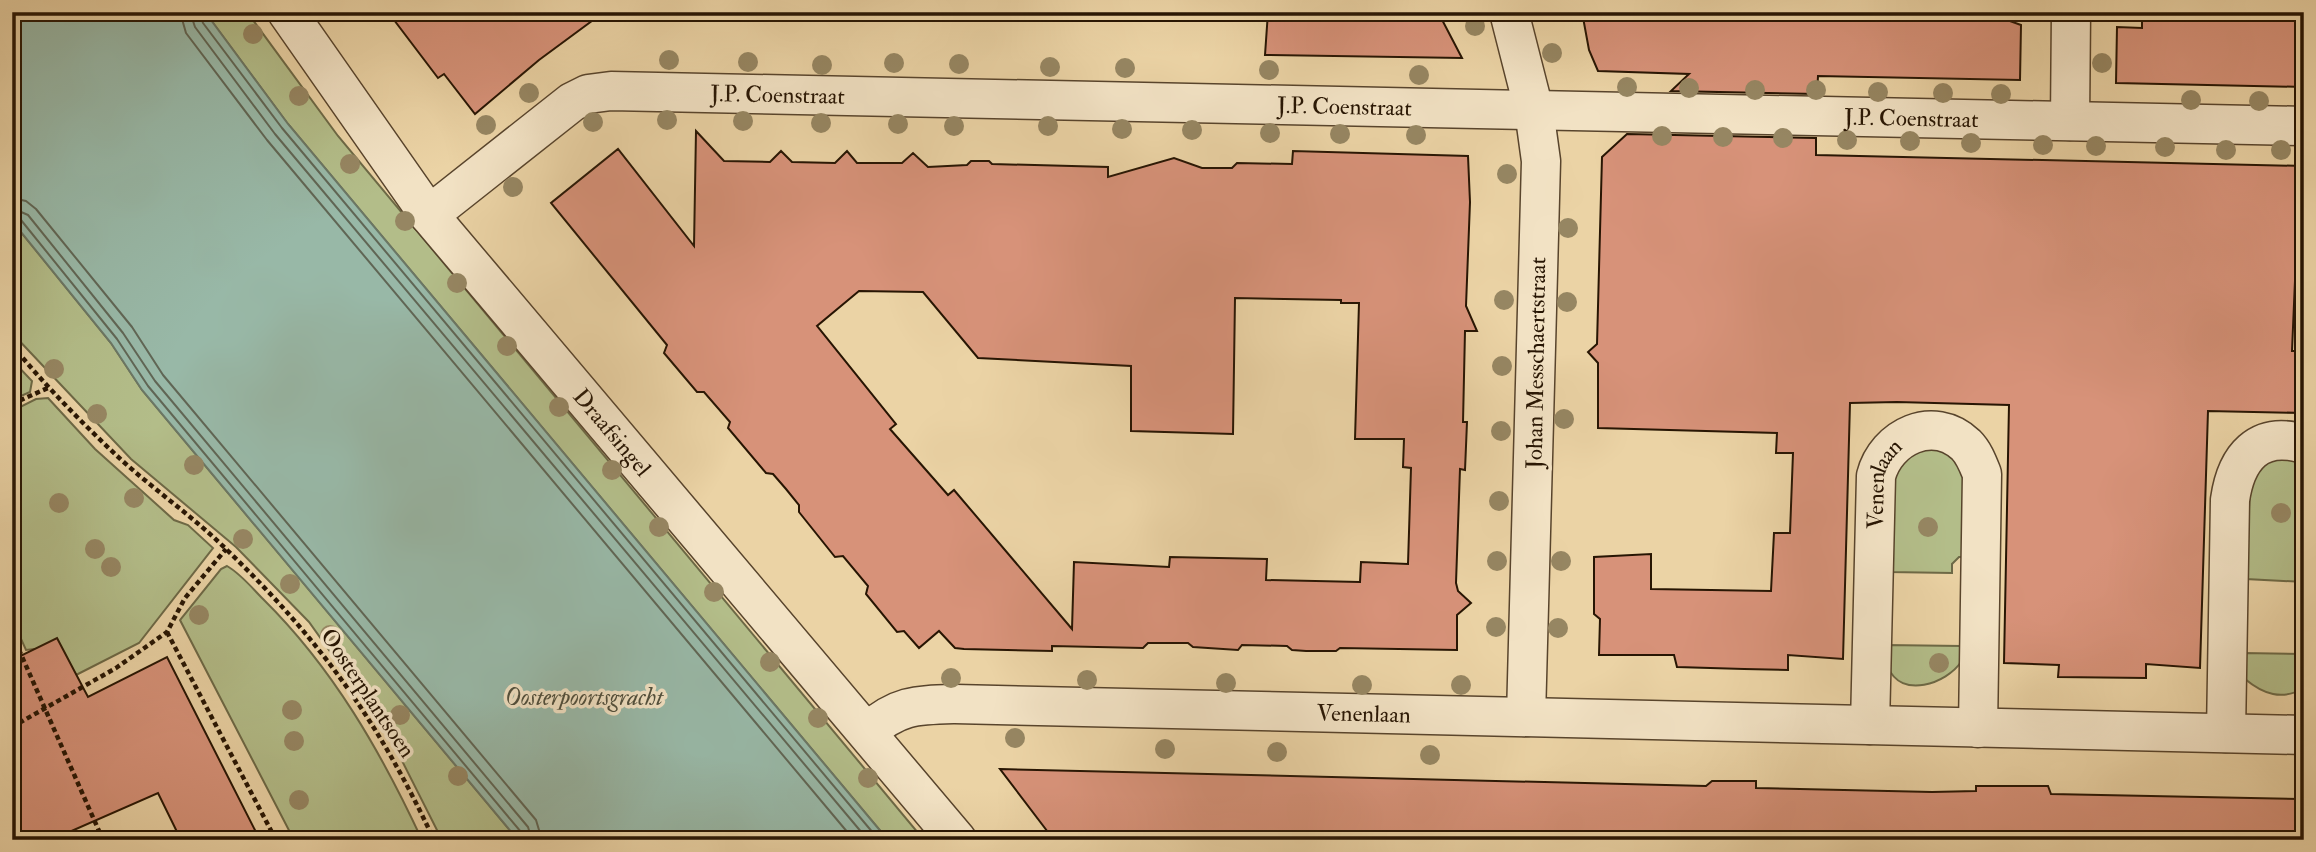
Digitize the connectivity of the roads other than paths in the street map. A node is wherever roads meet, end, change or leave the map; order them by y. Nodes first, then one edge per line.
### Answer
1 (287, 12) edge
2 (1508, 12) edge
3 (2071, 12) edge
4 (1534, 110) junction
5 (2070, 121) junction
6 (2304, 126) edge
7 (429, 215) junction
8 (2304, 444) edge
9 (1526, 717) junction
10 (1870, 725) junction
11 (1978, 728) junction
12 (867, 732) junction
13 (2227, 733) junction
14 (2304, 735) edge
15 (957, 840) edge

1 - 7 street, Draafsingel
2 - 4 street, Johan Messchaertstraat
3 - 5 street
4 - 5 street, J.P. Coenstraat
4 - 7 street, J.P. Coenstraat
4 - 9 street, Johan Messchaertstraat
5 - 6 street, J.P. Coenstraat
7 - 12 street, Draafsingel
8 - 13 street
9 - 10 street, Venenlaan
9 - 12 street, Venenlaan
10 - 11 street, Venenlaan
10 - 11 street, Venenlaan
11 - 13 street, Venenlaan
12 - 15 street, Draafsingel
13 - 14 street, Venenlaan

